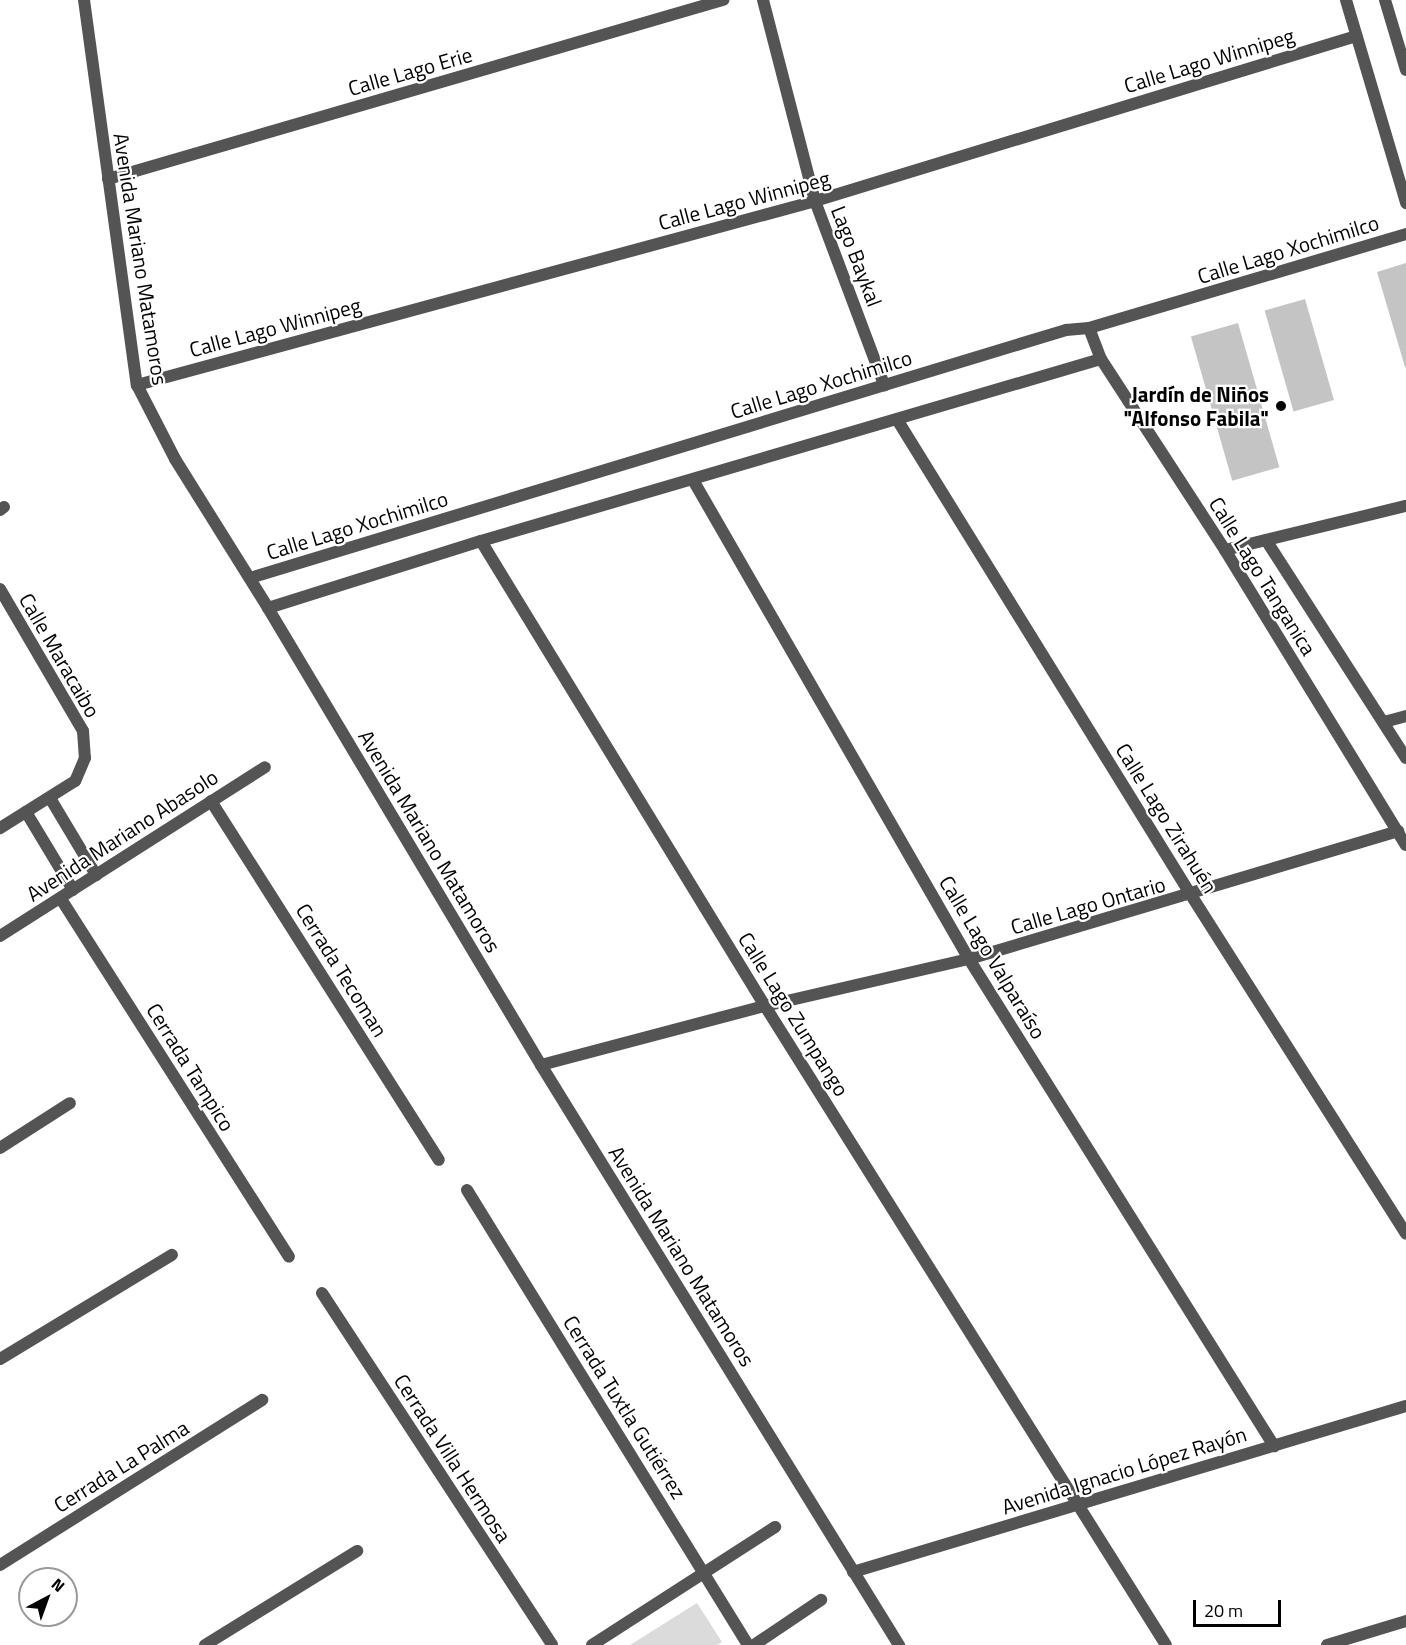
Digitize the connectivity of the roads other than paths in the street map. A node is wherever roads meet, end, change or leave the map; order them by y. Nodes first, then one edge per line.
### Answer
1 (84, 0) edge
2 (723, 0) edge
3 (763, 0) edge
4 (1346, 0) edge
5 (1385, 0) edge
6 (1356, 36) junction
7 (1406, 70) edge
8 (108, 179) junction
9 (815, 201) junction
10 (1406, 203) edge
11 (1406, 234) edge
12 (1089, 328) junction
13 (1101, 359) junction
14 (137, 385) junction
15 (884, 385) junction
16 (898, 421) junction
17 (693, 480) junction
18 (1406, 506) edge
19 (1266, 540) junction
20 (481, 541) junction
21 (1225, 550) junction
22 (250, 578) junction
23 (0, 589) edge
24 (268, 608) junction
25 (1406, 716) edge
26 (1384, 722) junction
27 (1406, 758) edge
28 (266, 768) dead end
29 (50, 798) junction
30 (211, 801) junction
31 (26, 813) junction
32 (0, 828) edge
33 (1398, 831) junction
34 (1406, 845) edge
35 (96, 875) junction
36 (73, 890) junction
37 (1191, 895) junction
38 (61, 899) junction
39 (0, 936) edge
40 (969, 959) junction
41 (765, 1006) junction
42 (541, 1065) junction
43 (70, 1103) dead end
44 (0, 1148) edge
45 (439, 1160) dead end
46 (467, 1190) dead end
47 (1406, 1234) edge
48 (172, 1256) dead end
49 (289, 1257) dead end
50 (322, 1293) dead end
51 (0, 1359) edge
52 (262, 1400) dead end
53 (1406, 1406) edge
54 (1274, 1446) junction
55 (1078, 1504) junction
56 (775, 1527) dead end
57 (357, 1551) dead end
58 (0, 1564) edge
59 (853, 1572) junction
60 (704, 1574) junction
61 (821, 1600) dead end
62 (1406, 1621) edge
63 (205, 1645) edge
64 (552, 1645) edge
65 (592, 1645) edge
66 (748, 1645) edge
67 (754, 1645) edge
68 (899, 1645) edge
69 (1166, 1645) edge
70 (1327, 1645) edge

1 - 8 street, Avenida Mariano Matamoros
2 - 8 street, Calle Lago Erie
3 - 9 street, Lago Baykal
4 - 6 street
5 - 7 street
6 - 9 street, Calle Lago Winnipeg
6 - 10 street
8 - 14 street, Avenida Mariano Matamoros
9 - 14 street, Calle Lago Winnipeg
9 - 15 street, Lago Baykal
11 - 12 street, Calle Lago Xochimilco
12 - 13 street, Calle Lago Tanganica
12 - 15 street, Calle Lago Xochimilco
13 - 16 street
13 - 21 street, Calle Lago Tanganica
14 - 22 street, Avenida Mariano Matamoros
15 - 22 street, Calle Lago Xochimilco
16 - 17 street
16 - 37 street, Calle Lago Zirahuén
17 - 20 street
17 - 40 street, Calle Lago Valparaíso
18 - 19 street
19 - 21 street
19 - 26 street, Calle Lago Tanganica
20 - 24 street
20 - 41 street, Calle Lago Zumpango
21 - 33 street, Calle Lago Tanganica
22 - 24 street, Avenida Mariano Matamoros
23 - 29 street, Calle Maracaibo
24 - 42 street, Avenida Mariano Matamoros
25 - 26 street
26 - 27 street, Calle Lago Tanganica
28 - 30 street, Avenida Mariano Abasolo
29 - 31 street, Calle Maracaibo
29 - 35 street
30 - 35 street, Avenida Mariano Abasolo
30 - 45 street, Cerrada Tecoman
31 - 32 street, Calle Maracaibo
31 - 36 street
33 - 34 street, Calle Lago Tanganica
33 - 37 street, Calle Lago Ontario
35 - 36 street, Avenida Mariano Abasolo
36 - 38 street, Avenida Mariano Abasolo
37 - 40 street, Calle Lago Ontario
37 - 47 street, Calle Lago Zirahuén
38 - 39 street, Avenida Mariano Abasolo
38 - 49 street, Cerrada Tampico
40 - 41 street, Calle Lago Ontario
40 - 54 street, Calle Lago Valparaíso
41 - 42 street, Calle Lago Ontario
41 - 55 street, Calle Lago Zumpango
42 - 59 street, Avenida Mariano Matamoros
43 - 44 street
46 - 60 street, Cerrada Tuxtla Gutiérrez
48 - 51 street
50 - 64 street, Cerrada Villa Hermosa
52 - 58 street, Cerrada La Palma
53 - 54 street, Avenida Ignacio López Rayón
54 - 55 street, Avenida Ignacio López Rayón
55 - 59 street, Avenida Ignacio López Rayón
55 - 69 street, Calle Lago Zumpango
56 - 60 street
57 - 63 street
59 - 68 street, Avenida Mariano Matamoros
60 - 65 street
60 - 66 street, Cerrada Tuxtla Gutiérrez
61 - 67 street
62 - 70 street

